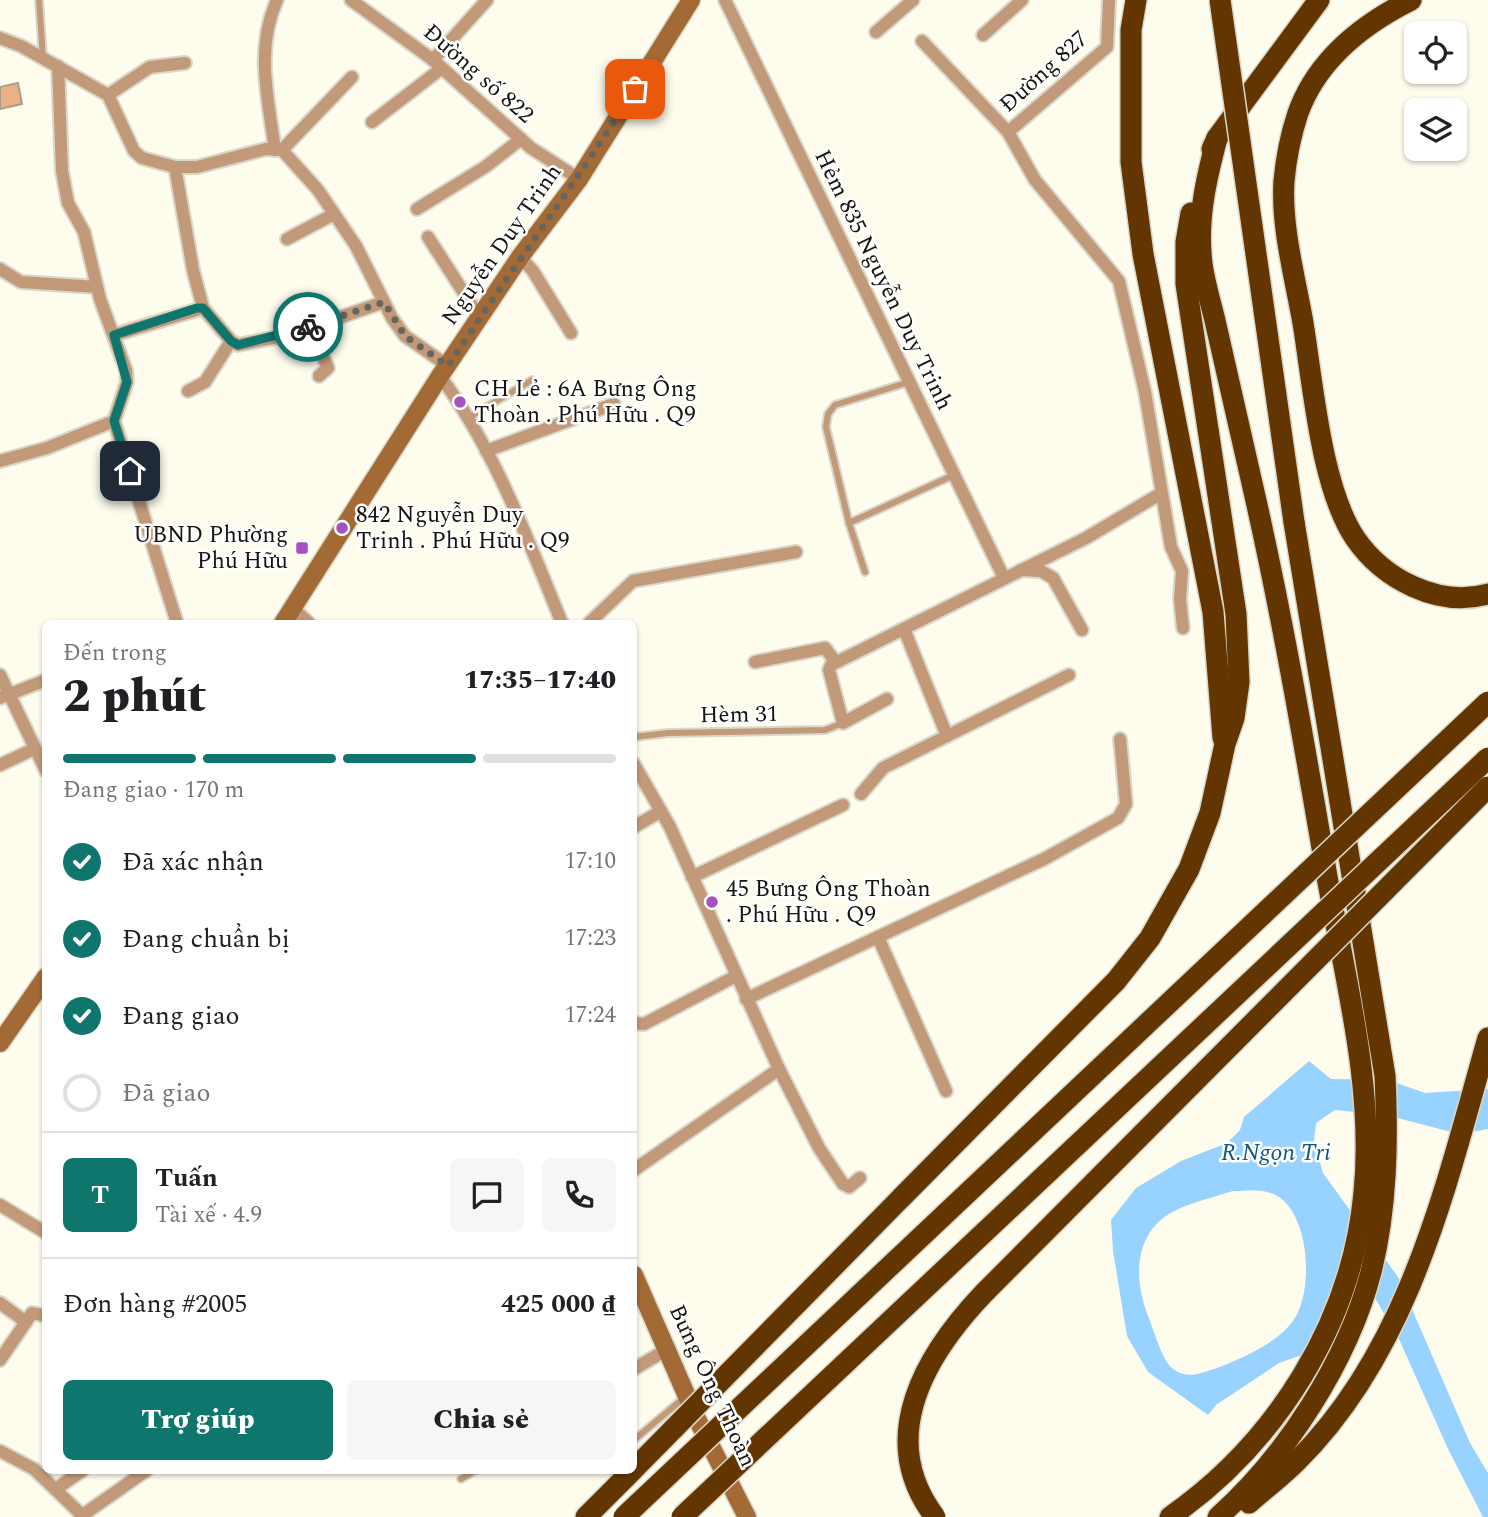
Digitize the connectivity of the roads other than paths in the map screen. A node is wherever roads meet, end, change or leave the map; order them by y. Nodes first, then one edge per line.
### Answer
1 (39, 0) edge
2 (277, 0) edge
3 (351, 0) edge
4 (487, 0) edge
5 (691, 0) edge
6 (725, 0) edge
7 (913, 0) edge
8 (1022, 0) edge
9 (1098, 0) edge
10 (1136, 0) edge
11 (1220, 0) edge
12 (1319, 0) edge
13 (1411, 0) edge
14 (1109, 5) edge
15 (876, 32) dead end
16 (983, 35) dead end
17 (0, 38) edge
18 (922, 41) dead end
19 (43, 58) junction
20 (185, 63) dead end
21 (437, 64) junction
22 (58, 66) junction
23 (352, 77) dead end
24 (108, 95) junction
25 (372, 122) dead end
26 (1008, 132) junction
27 (1217, 138) junction
28 (521, 139) junction
29 (278, 150) junction
30 (175, 167) junction
31 (579, 179) junction
32 (417, 209) dead end
33 (334, 215) junction
34 (428, 237) dead end
35 (287, 240) dead end
36 (520, 257) junction
37 (0, 269) edge
38 (97, 287) junction
39 (384, 302) junction
40 (203, 308) junction
41 (480, 318) junction
42 (310, 327) junction
43 (571, 333) dead end
44 (114, 335) junction
45 (231, 341) junction
46 (444, 371) junction
47 (319, 376) dead end
48 (532, 380) dead end
49 (909, 382) junction
50 (188, 391) dead end
51 (614, 404) dead end
52 (468, 418) junction
53 (114, 421) junction
54 (486, 451) junction
55 (0, 461) edge
56 (954, 475) junction
57 (1160, 494) junction
58 (849, 523) junction
59 (796, 552) dead end
60 (1021, 570) junction
61 (866, 572) dead end
62 (1004, 578) junction
63 (1488, 594) edge
64 (288, 615) edge
65 (176, 620) edge
66 (561, 620) edge
67 (592, 620) edge
68 (1183, 628) dead end
69 (904, 629) junction
70 (1082, 630) dead end
71 (835, 661) junction
72 (755, 662) dead end
73 (0, 675) edge
74 (1069, 675) dead end
75 (42, 682) edge
76 (4, 696) edge
77 (887, 699) dead end
78 (1488, 702) edge
79 (843, 723) junction
80 (947, 736) junction
81 (637, 737) edge
82 (1120, 740) dead end
83 (1225, 744) junction
84 (34, 749) junction
85 (1488, 758) edge
86 (42, 764) edge
87 (0, 765) edge
88 (637, 769) edge
89 (1488, 787) edge
90 (861, 794) dead end
91 (843, 805) dead end
92 (661, 810) junction
93 (637, 825) edge
94 (692, 877) junction
95 (878, 937) junction
96 (736, 976) junction
97 (42, 983) edge
98 (747, 999) junction
99 (637, 1024) edge
100 (1488, 1038) edge
101 (0, 1043) edge
102 (779, 1069) junction
103 (946, 1091) dead end
104 (637, 1168) edge
105 (860, 1178) dead end
106 (0, 1205) edge
107 (42, 1231) edge
108 (637, 1282) edge
109 (0, 1303) edge
110 (42, 1315) edge
111 (26, 1322) junction
112 (666, 1350) junction
113 (0, 1360) edge
114 (637, 1367) edge
115 (687, 1396) junction
116 (637, 1438) edge
117 (0, 1451) edge
118 (637, 1465) edge
119 (77, 1474) edge
120 (141, 1474) edge
121 (469, 1474) edge
122 (628, 1474) edge
123 (461, 1479) dead end
124 (56, 1489) junction
125 (83, 1516) edge
126 (586, 1517) edge
127 (624, 1517) edge
128 (682, 1517) edge
129 (747, 1517) edge
130 (935, 1517) edge
131 (1170, 1517) edge
132 (1217, 1517) edge
133 (1229, 1517) edge

1 - 19 lane
2 - 29 street
3 - 21 street, Đường số 822
4 - 21 street
5 - 31 main road, Nguyễn Duy Trinh
6 - 49 street, Hẻm 835 Nguyễn Duy Trinh
7 - 15 street
8 - 16 street
9 - 14 street
10 - 83 highway
11 - 132 highway, bridge
12 - 27 highway
13 - 63 highway
14 - 26 street, Đường 827
17 - 19 street
18 - 26 street
19 - 22 street
20 - 24 street
21 - 25 street
21 - 28 street, Đường số 822
22 - 24 street
22 - 38 street
23 - 29 street
24 - 30 street
26 - 57 street
27 - 83 highway
27 - 131 highway
28 - 31 street, Đường số 822
28 - 32 street
29 - 30 street
29 - 33 street
30 - 40 street
31 - 36 main road, Nguyễn Duy Trinh
33 - 35 street
33 - 39 street
34 - 41 street
36 - 41 main road, Nguyễn Duy Trinh
36 - 43 street
37 - 38 street
38 - 44 street
39 - 42 street
39 - 46 street
40 - 44 street
40 - 45 street
41 - 46 main road, Nguyễn Duy Trinh
42 - 45 street
42 - 47 street
44 - 53 street
45 - 50 street
46 - 52 street
46 - 64 main road, Nguyễn Duy Trinh
48 - 52 lane
49 - 56 street, Hẻm 835 Nguyễn Duy Trinh
49 - 58 lane
51 - 54 street
52 - 54 street
53 - 55 street
53 - 65 street
54 - 66 street
56 - 58 lane
56 - 62 street, Hẻm 835 Nguyễn Duy Trinh
57 - 60 street
57 - 68 street
58 - 61 lane
59 - 67 street
60 - 62 street
60 - 70 street
62 - 69 street
69 - 71 street
69 - 80 street
71 - 72 street
71 - 79 street
73 - 76 street
74 - 80 street
75 - 76 street
76 - 84 street
77 - 79 street
78 - 127 highway, bridge
79 - 81 lane, Hèm 31
80 - 90 street
82 - 95 street
83 - 118 highway, bridge
84 - 86 street
84 - 87 street
85 - 128 highway, bridge
88 - 92 street
89 - 130 highway, bridge
91 - 94 street
92 - 93 street
92 - 94 street
94 - 96 street
95 - 98 street
95 - 103 street
96 - 98 street
96 - 99 street
97 - 101 main road
98 - 102 street
100 - 133 highway
102 - 104 street
102 - 105 street
106 - 107 street
108 - 112 main road, Bưng Ông Thoàn
109 - 111 street
110 - 111 street
111 - 113 street
112 - 114 street
112 - 115 main road, Bưng Ông Thoàn
115 - 116 lane
115 - 129 main road, Bưng Ông Thoàn
117 - 124 street
119 - 124 street
120 - 125 street
121 - 123 lane
122 - 126 highway
124 - 125 street

